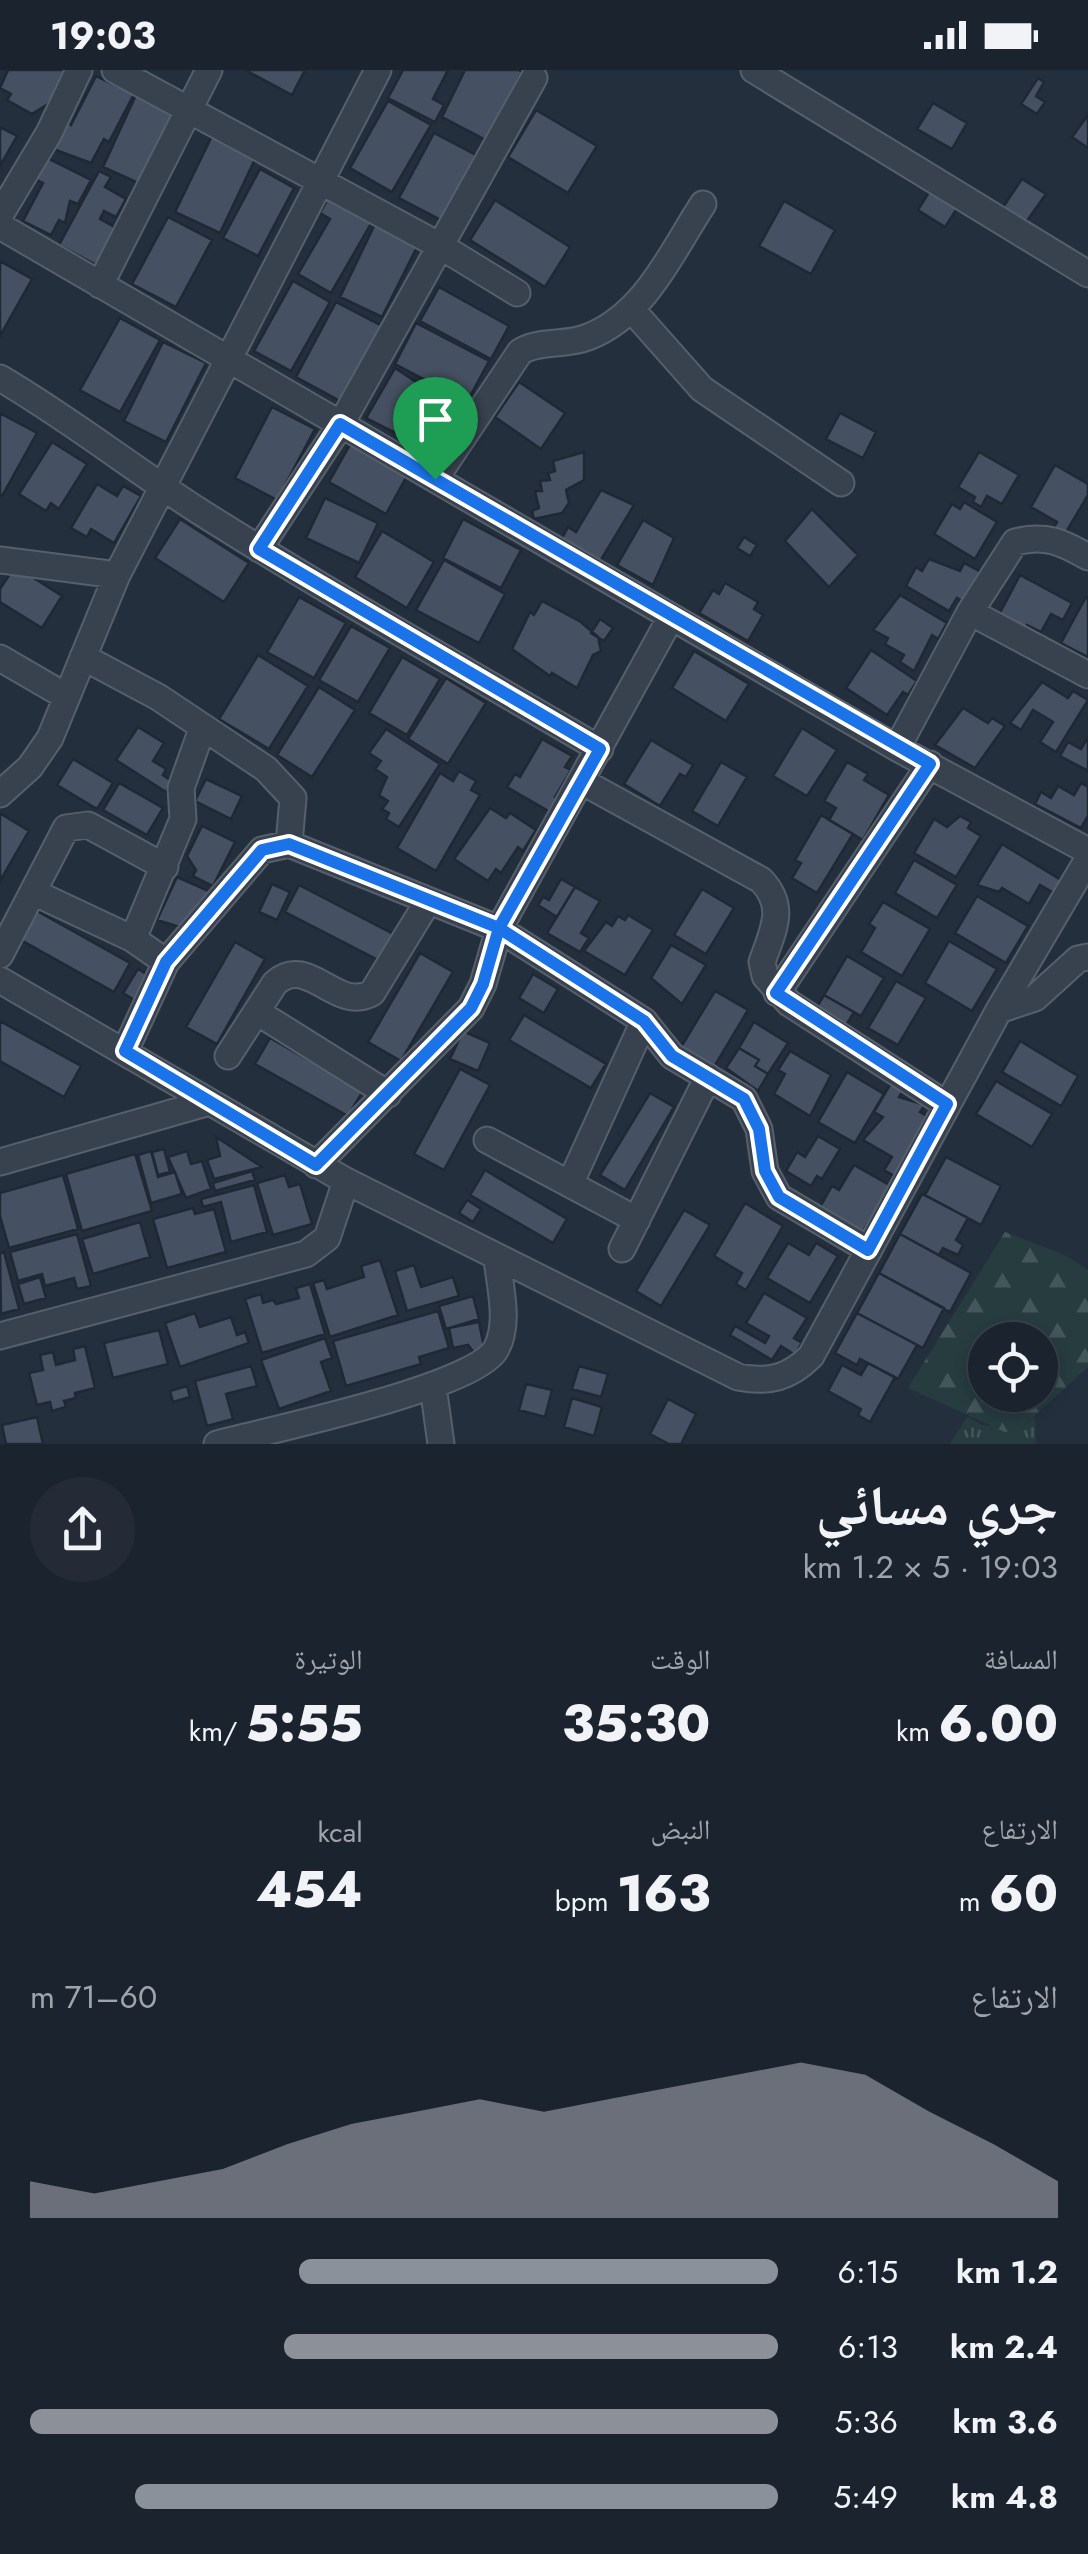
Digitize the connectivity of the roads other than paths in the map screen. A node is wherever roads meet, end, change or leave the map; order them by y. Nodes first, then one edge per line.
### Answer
1 (79, 70) edge
2 (115, 70) edge
3 (208, 70) edge
4 (378, 70) edge
5 (754, 70) edge
6 (534, 78) dead end
7 (188, 110) junction
8 (323, 184) junction
9 (703, 204) dead end
10 (0, 216) edge
11 (0, 226) edge
12 (442, 246) junction
13 (1088, 274) edge
14 (100, 284) junction
15 (517, 293) dead end
16 (633, 311) junction
17 (228, 359) junction
18 (0, 378) edge
19 (340, 424) junction
20 (435, 479) junction
21 (841, 483) dead end
22 (164, 488) junction
23 (259, 549) junction
24 (1088, 557) edge
25 (0, 560) edge
26 (117, 575) junction
27 (970, 612) junction
28 (672, 617) junction
29 (0, 658) edge
30 (83, 658) junction
31 (1088, 675) edge
32 (67, 696) junction
33 (202, 728) junction
34 (897, 748) junction
35 (600, 749) junction
36 (930, 764) junction
37 (582, 782) junction
38 (0, 794) edge
39 (289, 844) junction
40 (1088, 851) edge
41 (1088, 859) edge
42 (165, 866) junction
43 (32, 892) junction
44 (427, 903) junction
45 (499, 928) junction
46 (133, 939) junction
47 (0, 954) edge
48 (1088, 957) edge
49 (166, 962) junction
50 (0, 980) edge
51 (776, 993) junction
52 (999, 1010) junction
53 (256, 1012) junction
54 (644, 1021) junction
55 (125, 1051) junction
56 (228, 1056) dead end
57 (708, 1077) junction
58 (388, 1094) junction
59 (206, 1103) junction
60 (947, 1104) junction
61 (487, 1140) dead end
62 (0, 1162) edge
63 (316, 1165) junction
64 (346, 1181) junction
65 (570, 1184) junction
66 (636, 1220) junction
67 (622, 1248) dead end
68 (868, 1250) junction
69 (497, 1259) junction
70 (0, 1336) edge
71 (433, 1386) junction
72 (217, 1444) edge
73 (441, 1444) edge

1 - 10 street
2 - 7 street
3 - 7 street
4 - 8 street
5 - 13 street
6 - 12 street
7 - 8 street
7 - 14 street
8 - 12 street
8 - 17 street
9 - 16 street
11 - 14 street
12 - 15 street
12 - 19 street
14 - 17 street
16 - 20 street
16 - 21 street
17 - 19 street
17 - 22 street
18 - 22 street
19 - 20 street
19 - 23 street
20 - 28 street
22 - 23 street
22 - 26 street
23 - 35 street
24 - 27 street
25 - 26 street
26 - 30 street
27 - 31 street
27 - 34 street
28 - 34 street
28 - 35 street
29 - 32 street
30 - 32 street
30 - 33 street
32 - 38 street
33 - 39 street
33 - 42 street
34 - 36 street
35 - 37 street
36 - 40 street
36 - 51 street
37 - 45 street
37 - 51 street
39 - 44 street
39 - 49 street
41 - 52 street
42 - 43 street
42 - 46 street
43 - 46 street
43 - 47 street
44 - 45 street
44 - 53 street
45 - 54 street
45 - 58 street
46 - 49 street
48 - 52 street
49 - 55 street
50 - 55 street
51 - 60 street
52 - 60 street
53 - 56 street
53 - 58 street
54 - 57 street
54 - 65 street
55 - 59 street
57 - 66 street
57 - 68 street
58 - 63 street
59 - 62 street
59 - 63 street
60 - 68 street
61 - 65 street
63 - 64 street
64 - 69 street
64 - 70 street
65 - 66 street
66 - 67 street
68 - 69 street
69 - 71 street
71 - 72 street
71 - 73 street

